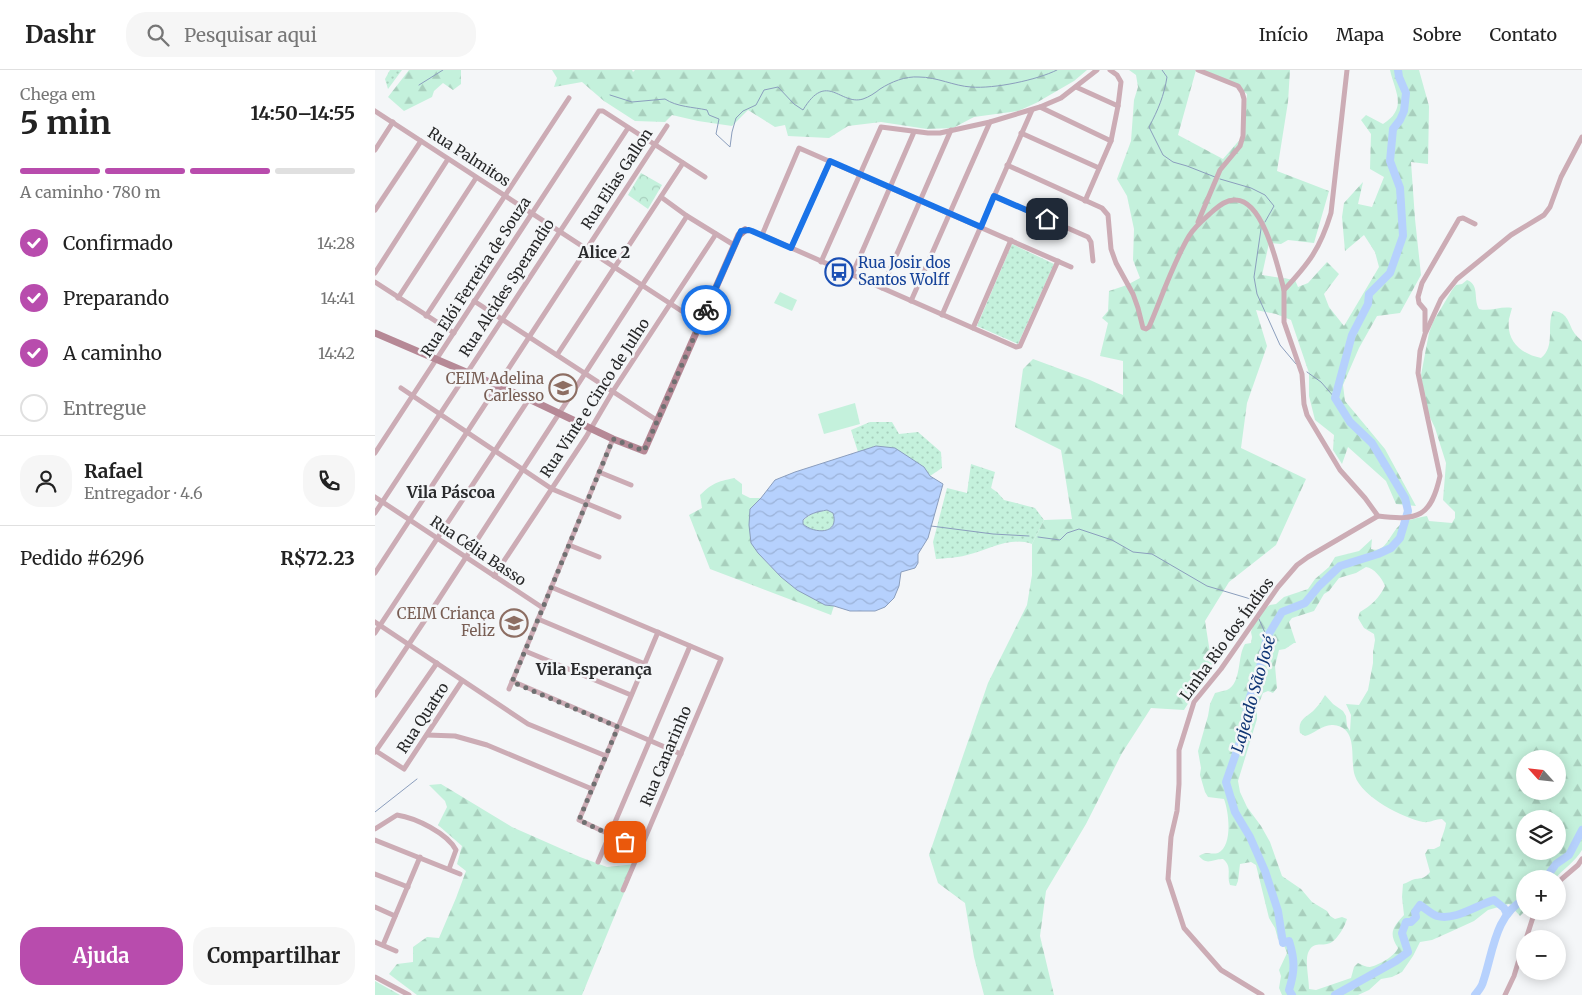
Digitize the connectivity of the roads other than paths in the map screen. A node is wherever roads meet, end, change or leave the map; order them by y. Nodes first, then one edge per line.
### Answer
1 (1097, 70) edge
2 (1110, 70) edge
3 (1197, 70) edge
4 (1347, 70) edge
5 (1076, 87) junction
6 (569, 98) dead end
7 (1118, 106) junction
8 (1040, 107) junction
9 (1032, 110) junction
10 (375, 111) edge
11 (393, 122) junction
12 (991, 122) junction
13 (667, 126) dead end
14 (628, 128) junction
15 (951, 130) junction
16 (914, 132) junction
17 (1021, 133) junction
18 (1582, 137) edge
19 (421, 141) junction
20 (1111, 141) junction
21 (655, 145) junction
22 (375, 150) edge
23 (448, 158) junction
24 (830, 161) junction
25 (683, 163) junction
26 (1007, 165) junction
27 (1099, 168) junction
28 (860, 174) junction
29 (705, 177) dead end
30 (476, 178) junction
31 (890, 187) junction
32 (505, 196) junction
33 (994, 196) junction
34 (661, 197) junction
35 (920, 200) junction
36 (1085, 201) junction
37 (375, 210) edge
38 (532, 213) junction
39 (951, 214) junction
40 (687, 216) junction
41 (1475, 224) dead end
42 (1197, 225) junction
43 (981, 227) junction
44 (559, 230) junction
45 (745, 230) joint
46 (715, 234) junction
47 (762, 235) junction
48 (1011, 240) junction
49 (734, 245) junction
50 (587, 248) junction
51 (791, 248) junction
52 (1058, 261) junction
53 (1093, 261) dead end
54 (821, 262) junction
55 (615, 266) junction
56 (1071, 267) dead end
57 (375, 272) edge
58 (852, 275) junction
59 (375, 282) edge
60 (643, 285) junction
61 (882, 288) junction
62 (1284, 290) junction
63 (399, 298) junction
64 (475, 301) junction
65 (911, 301) junction
66 (671, 303) junction
67 (942, 315) junction
68 (426, 316) junction
69 (503, 319) junction
70 (700, 323) junction
71 (973, 328) junction
72 (375, 333) edge
73 (454, 334) junction
74 (1425, 334) junction
75 (530, 336) junction
76 (557, 355) junction
77 (437, 360) junction
78 (467, 373) junction
79 (585, 373) junction
80 (498, 386) junction
81 (401, 388) dead end
82 (613, 391) junction
83 (413, 396) junction
84 (529, 400) junction
85 (559, 413) junction
86 (440, 414) junction
87 (658, 421) junction
88 (590, 428) junction
89 (467, 432) junction
90 (613, 439) junction
91 (495, 451) junction
92 (375, 453) edge
93 (523, 470) junction
94 (599, 472) junction
95 (631, 485) dead end
96 (552, 489) junction
97 (375, 497) edge
98 (382, 502) junction
99 (586, 504) junction
100 (375, 513) edge
101 (1379, 516) junction
102 (619, 517) dead end
103 (409, 520) junction
104 (437, 538) junction
105 (569, 545) junction
106 (599, 557) dead end
107 (466, 558) junction
108 (375, 573) edge
109 (494, 576) junction
110 (551, 587) junction
111 (543, 608) junction
112 (538, 619) junction
113 (377, 624) edge
114 (658, 632) junction
115 (375, 633) edge
116 (408, 644) junction
117 (691, 646) junction
118 (525, 651) junction
119 (437, 663) junction
120 (645, 664) junction
121 (463, 681) junction
122 (512, 682) junction
123 (509, 689) dead end
124 (375, 695) edge
125 (631, 695) junction
126 (618, 727) junction
127 (427, 735) junction
128 (650, 741) junction
129 (376, 752) edge
130 (681, 754) junction
131 (605, 756) junction
132 (591, 790) junction
133 (375, 829) edge
134 (610, 834) junction
135 (375, 840) edge
136 (641, 849) junction
137 (420, 857) junction
138 (1582, 859) edge
139 (598, 862) dead end
140 (449, 869) junction
141 (375, 874) edge
142 (460, 874) dead end
143 (1566, 875) edge
144 (408, 887) junction
145 (623, 890) dead end
146 (375, 907) edge
147 (395, 916) junction
148 (375, 942) edge
149 (383, 945) junction
150 (397, 951) dead end
151 (1516, 969) edge
152 (375, 977) edge
153 (409, 995) edge
154 (1262, 995) edge
155 (1505, 995) edge

1 - 5 street
2 - 7 street
3 - 42 street
4 - 62 street
5 - 7 street
5 - 8 street
6 - 32 street
7 - 20 street
8 - 9 street
8 - 20 street
9 - 12 street
9 - 17 street
10 - 11 street, Rua Palmitos
11 - 19 street, Rua Palmitos
11 - 22 street
12 - 15 street
12 - 39 street
13 - 21 street, Rua Elias Gallon
14 - 21 street
14 - 38 street, Rua Elói Ferreira de Souza
14 - 44 street, Rua Alcides Sperandio
15 - 16 street
15 - 35 street
16 - 28 street
16 - 31 street
17 - 26 street
17 - 27 street
18 - 74 street
19 - 23 street, Rua Palmitos
19 - 37 street
20 - 27 street
21 - 25 street
21 - 50 street, Rua Elias Gallon
23 - 30 street, Rua Palmitos
23 - 57 street
24 - 28 street
24 - 47 street
24 - 51 street
25 - 29 street
25 - 34 street
26 - 33 street
26 - 36 street
27 - 36 street
28 - 31 street
28 - 54 street
30 - 32 street, Rua Palmitos
30 - 63 street
31 - 35 street
31 - 58 street
32 - 38 street, Rua Palmitos
32 - 68 street
33 - 43 street
33 - 53 street
34 - 40 street
34 - 55 street
35 - 39 street
35 - 61 street
36 - 42 street
38 - 44 street, Rua Palmitos
38 - 64 street, Rua Elói Ferreira de Souza
39 - 43 street
39 - 65 street
40 - 46 street
40 - 60 street
41 - 74 street
42 - 62 street
43 - 48 street
43 - 67 street
44 - 50 street, Rua Palmitos
44 - 69 street, Rua Alcides Sperandio
45 - 47 street
45 - 49 street
46 - 49 street
46 - 66 street, Rua Vinte e Cinco de Julho
47 - 51 street
48 - 52 street
48 - 71 street
49 - 70 street
50 - 55 street, Rua Palmitos
50 - 75 street, Rua Elias Gallon
51 - 54 street
52 - 56 street
52 - 71 street
54 - 58 street
55 - 60 street, Rua Palmitos
55 - 76 street
58 - 61 street
59 - 63 street
60 - 66 street, Rua Palmitos
60 - 79 street
61 - 65 street
62 - 101 street
63 - 68 street
64 - 69 street
64 - 73 street, Rua Elói Ferreira de Souza
65 - 67 street
66 - 70 street, Rua Palmitos
66 - 82 street, Rua Vinte e Cinco de Julho
67 - 71 street
68 - 73 street
69 - 75 street
69 - 78 street, Rua Alcides Sperandio
70 - 87 street
72 - 77 street
73 - 77 street, Rua Elói Ferreira de Souza
74 - 101 street
75 - 76 street
75 - 80 street, Rua Elias Gallon
76 - 79 street
77 - 78 street
77 - 83 street, Rua Elói Ferreira de Souza
78 - 80 street
78 - 86 street, Rua Alcides Sperandio
79 - 82 street
79 - 85 street
80 - 84 street
80 - 89 street, Rua Elias Gallon
81 - 83 street
82 - 87 street
82 - 88 street, Rua Vinte e Cinco de Julho
83 - 86 street
83 - 92 street, Rua Elói Ferreira de Souza
84 - 85 street
84 - 91 street
85 - 88 street
85 - 93 street
86 - 89 street
86 - 98 street, Rua Alcides Sperandio
87 - 90 street
88 - 90 street
88 - 96 street, Rua Vinte e Cinco de Julho
89 - 91 street
89 - 103 street, Rua Elias Gallon
90 - 94 street
91 - 93 street
91 - 104 street
93 - 96 street
93 - 107 street
94 - 95 street
94 - 99 street
96 - 99 street
96 - 109 street, Rua Vinte e Cinco de Julho
97 - 98 street, Rua Célia Basso
98 - 100 street, Rua Alcides Sperandio
98 - 103 street, Rua Célia Basso
99 - 102 street
99 - 105 street
101 - 154 street, Linha Rio dos Índios
103 - 104 street, Rua Célia Basso
103 - 108 street, Rua Elias Gallon
104 - 107 street, Rua Célia Basso
104 - 113 street
105 - 106 street
105 - 110 street
107 - 109 street, Rua Célia Basso
107 - 116 street
109 - 111 street, Rua Célia Basso
110 - 111 street
110 - 114 street
111 - 112 street
112 - 118 street
112 - 120 street
113 - 115 street
113 - 116 street
114 - 117 street
114 - 120 street
116 - 119 street
116 - 124 street
117 - 128 street
117 - 130 street, Rua Canarinho
118 - 122 street
118 - 125 street
119 - 121 street
119 - 129 street
120 - 125 street
121 - 127 street, Rua Quatro
121 - 131 street
122 - 123 street
122 - 126 street
125 - 126 street
126 - 128 street
126 - 131 street
127 - 129 street, Rua Quatro
127 - 132 street
128 - 130 street
128 - 134 street
130 - 136 street, Rua Canarinho
131 - 132 street
132 - 134 street
133 - 140 street
134 - 136 street
134 - 139 street
135 - 137 street
136 - 145 street, Rua Canarinho
137 - 140 street
137 - 144 street
138 - 143 street
140 - 142 street
141 - 144 street
144 - 147 street
146 - 147 street
147 - 149 street
148 - 149 street
149 - 150 street
151 - 155 street
152 - 153 street

